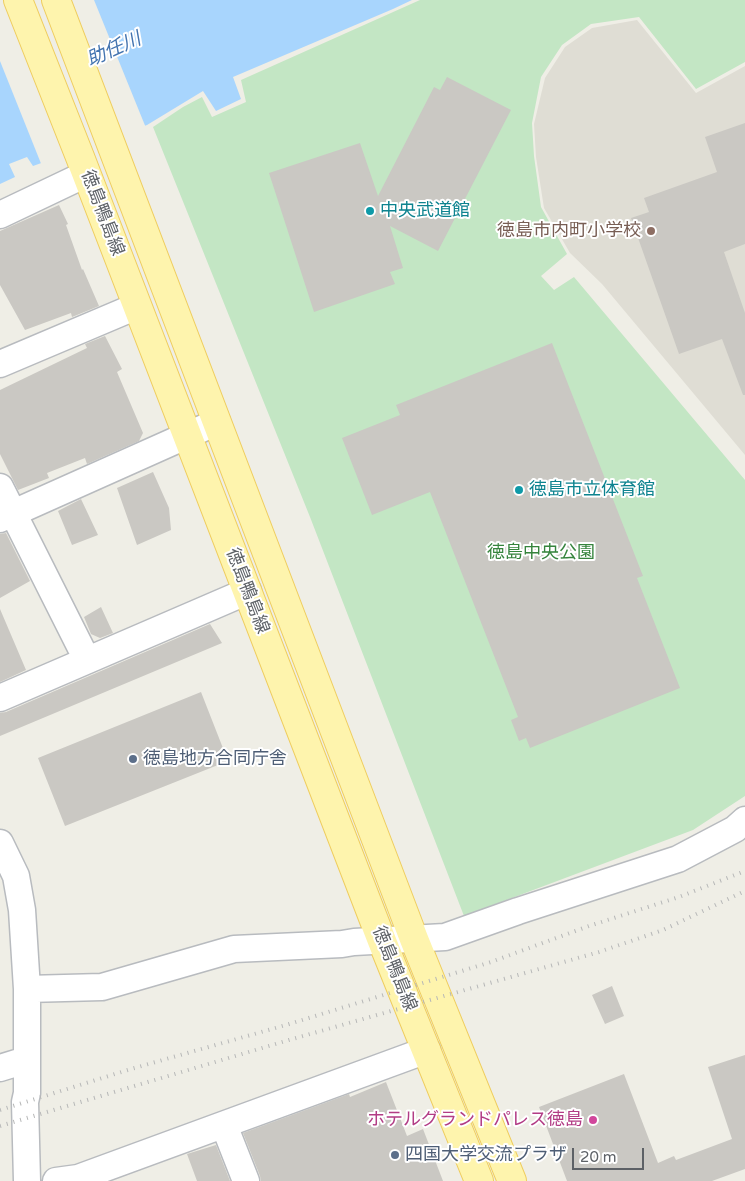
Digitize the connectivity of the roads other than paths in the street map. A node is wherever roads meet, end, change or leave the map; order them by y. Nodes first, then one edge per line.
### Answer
1 (18, 0) edge
2 (56, 0) edge
3 (83, 165) junction
4 (0, 215) edge
5 (138, 306) junction
6 (0, 364) edge
7 (217, 422) junction
8 (187, 435) junction
9 (0, 487) edge
10 (6, 516) edge
11 (248, 592) junction
12 (87, 660) junction
13 (0, 698) edge
14 (745, 820) edge
15 (0, 843) edge
16 (414, 939) junction
17 (382, 941) junction
18 (27, 989) junction
19 (427, 1050) junction
20 (26, 1060) junction
21 (0, 1068) edge
22 (224, 1125) junction
23 (27, 1181) edge
24 (56, 1181) edge
25 (246, 1181) edge
26 (480, 1181) edge
27 (512, 1181) edge

1 - 3 main road, 徳島鴨島線
2 - 7 main road, 徳島鴨島線
3 - 4 street
3 - 5 main road, 徳島鴨島線
5 - 6 street
5 - 8 main road, 徳島鴨島線
7 - 8 street
7 - 16 main road, 徳島鴨島線
8 - 10 street
8 - 11 main road, 徳島鴨島線
9 - 10 street
10 - 12 street
11 - 12 street
11 - 17 main road, 徳島鴨島線
12 - 13 street
14 - 16 street
15 - 18 street
16 - 17 street
16 - 27 main road, 徳島鴨島線
17 - 18 street
17 - 19 main road, 徳島鴨島線
18 - 20 street
19 - 22 street
19 - 26 main road, 徳島鴨島線
20 - 21 street
20 - 23 street
22 - 24 street
22 - 25 street

